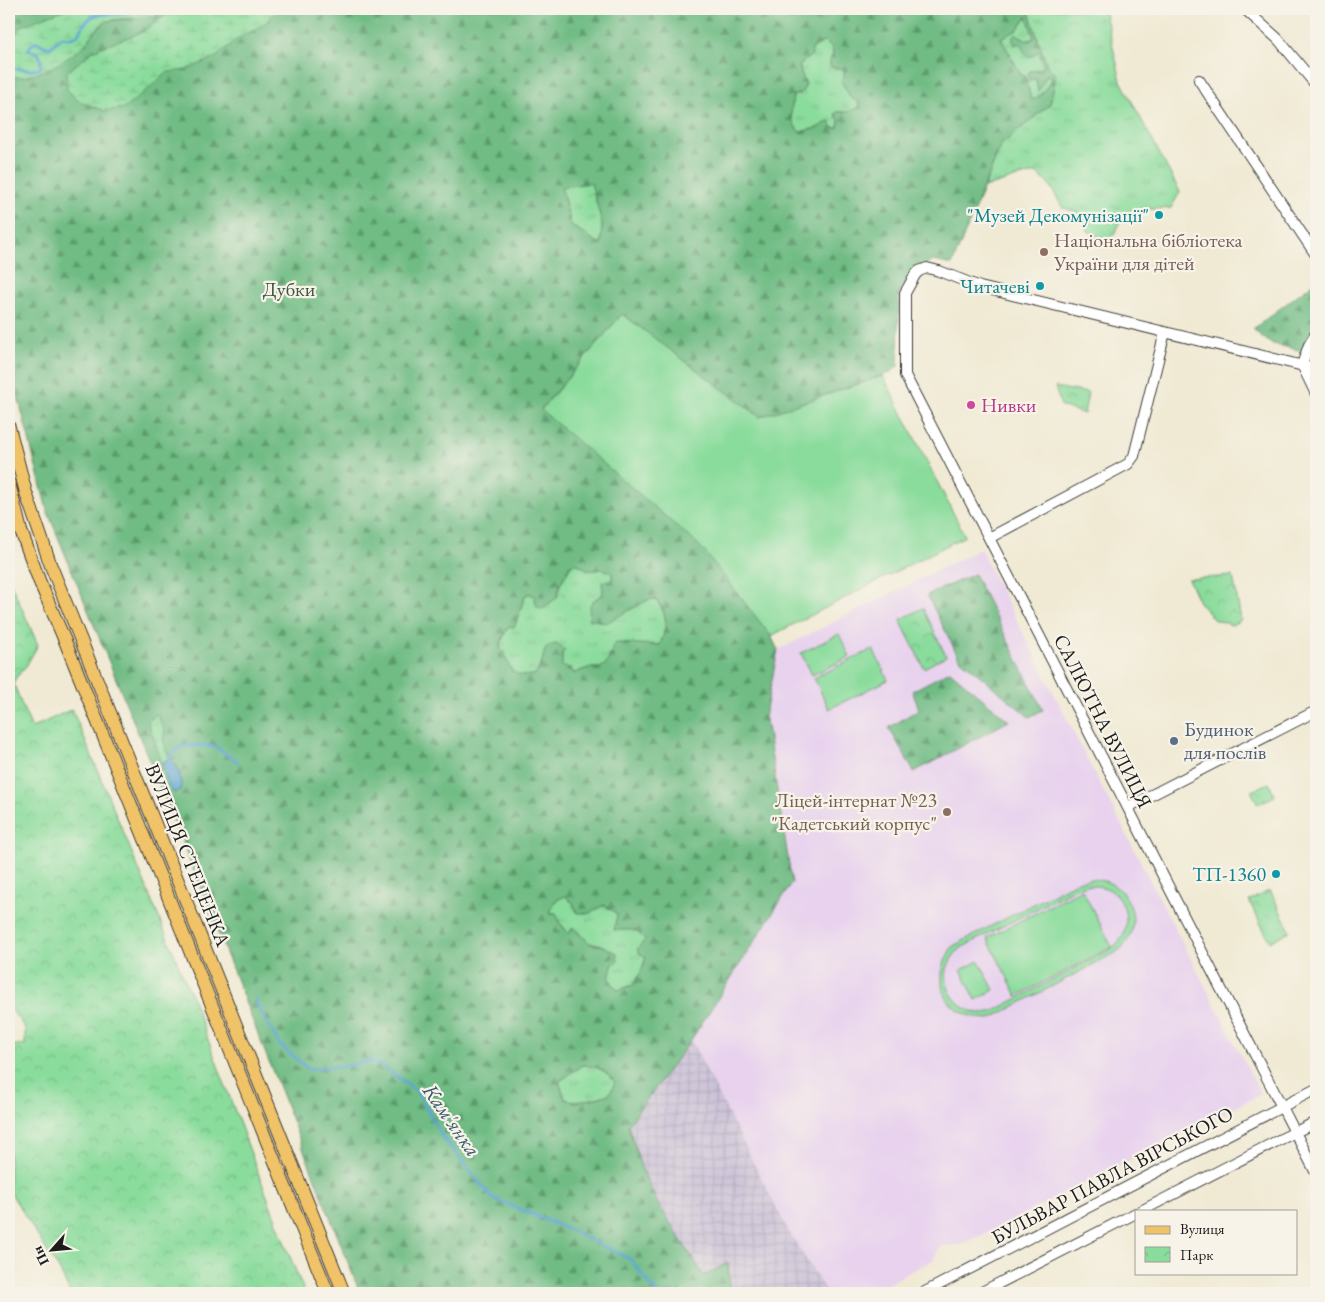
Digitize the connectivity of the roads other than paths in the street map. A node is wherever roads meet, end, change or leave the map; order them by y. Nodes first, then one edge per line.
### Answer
1 (1243, 9) edge
2 (1199, 80) dead end
3 (1316, 85) edge
4 (1316, 255) edge
5 (1165, 332) junction
6 (1316, 334) edge
7 (1302, 365) junction
8 (1316, 369) edge
9 (1316, 394) edge
10 (9, 427) edge
11 (9, 483) edge
12 (989, 538) junction
13 (1316, 711) edge
14 (1128, 807) junction
15 (1316, 1089) edge
16 (1282, 1107) junction
17 (1316, 1122) edge
18 (1296, 1133) junction
19 (1316, 1173) edge
20 (1143, 1210) edge
21 (1135, 1214) edge
22 (328, 1293) edge
23 (344, 1293) edge
24 (924, 1293) edge
25 (980, 1293) edge

1 - 3 street
2 - 4 street
5 - 7 street
5 - 12 street
5 - 12 street, САЛЮТНА ВУЛИЦЯ
6 - 7 street
7 - 8 street
7 - 9 street
10 - 23 main road, ВУЛИЦЯ СТЕЦЕНКА
11 - 22 main road, ВУЛИЦЯ СТЕЦЕНКА
12 - 14 street, САЛЮТНА ВУЛИЦЯ
13 - 14 street
14 - 16 street, САЛЮТНА ВУЛИЦЯ
15 - 16 street, БУЛЬВАР ПАВЛА ВІРСЬКОГО
16 - 18 street, САЛЮТНА ВУЛИЦЯ
16 - 24 street, БУЛЬВАР ПАВЛА ВІРСЬКОГО
17 - 18 street
18 - 19 street, САЛЮТНА ВУЛИЦЯ
18 - 20 street
21 - 25 street

